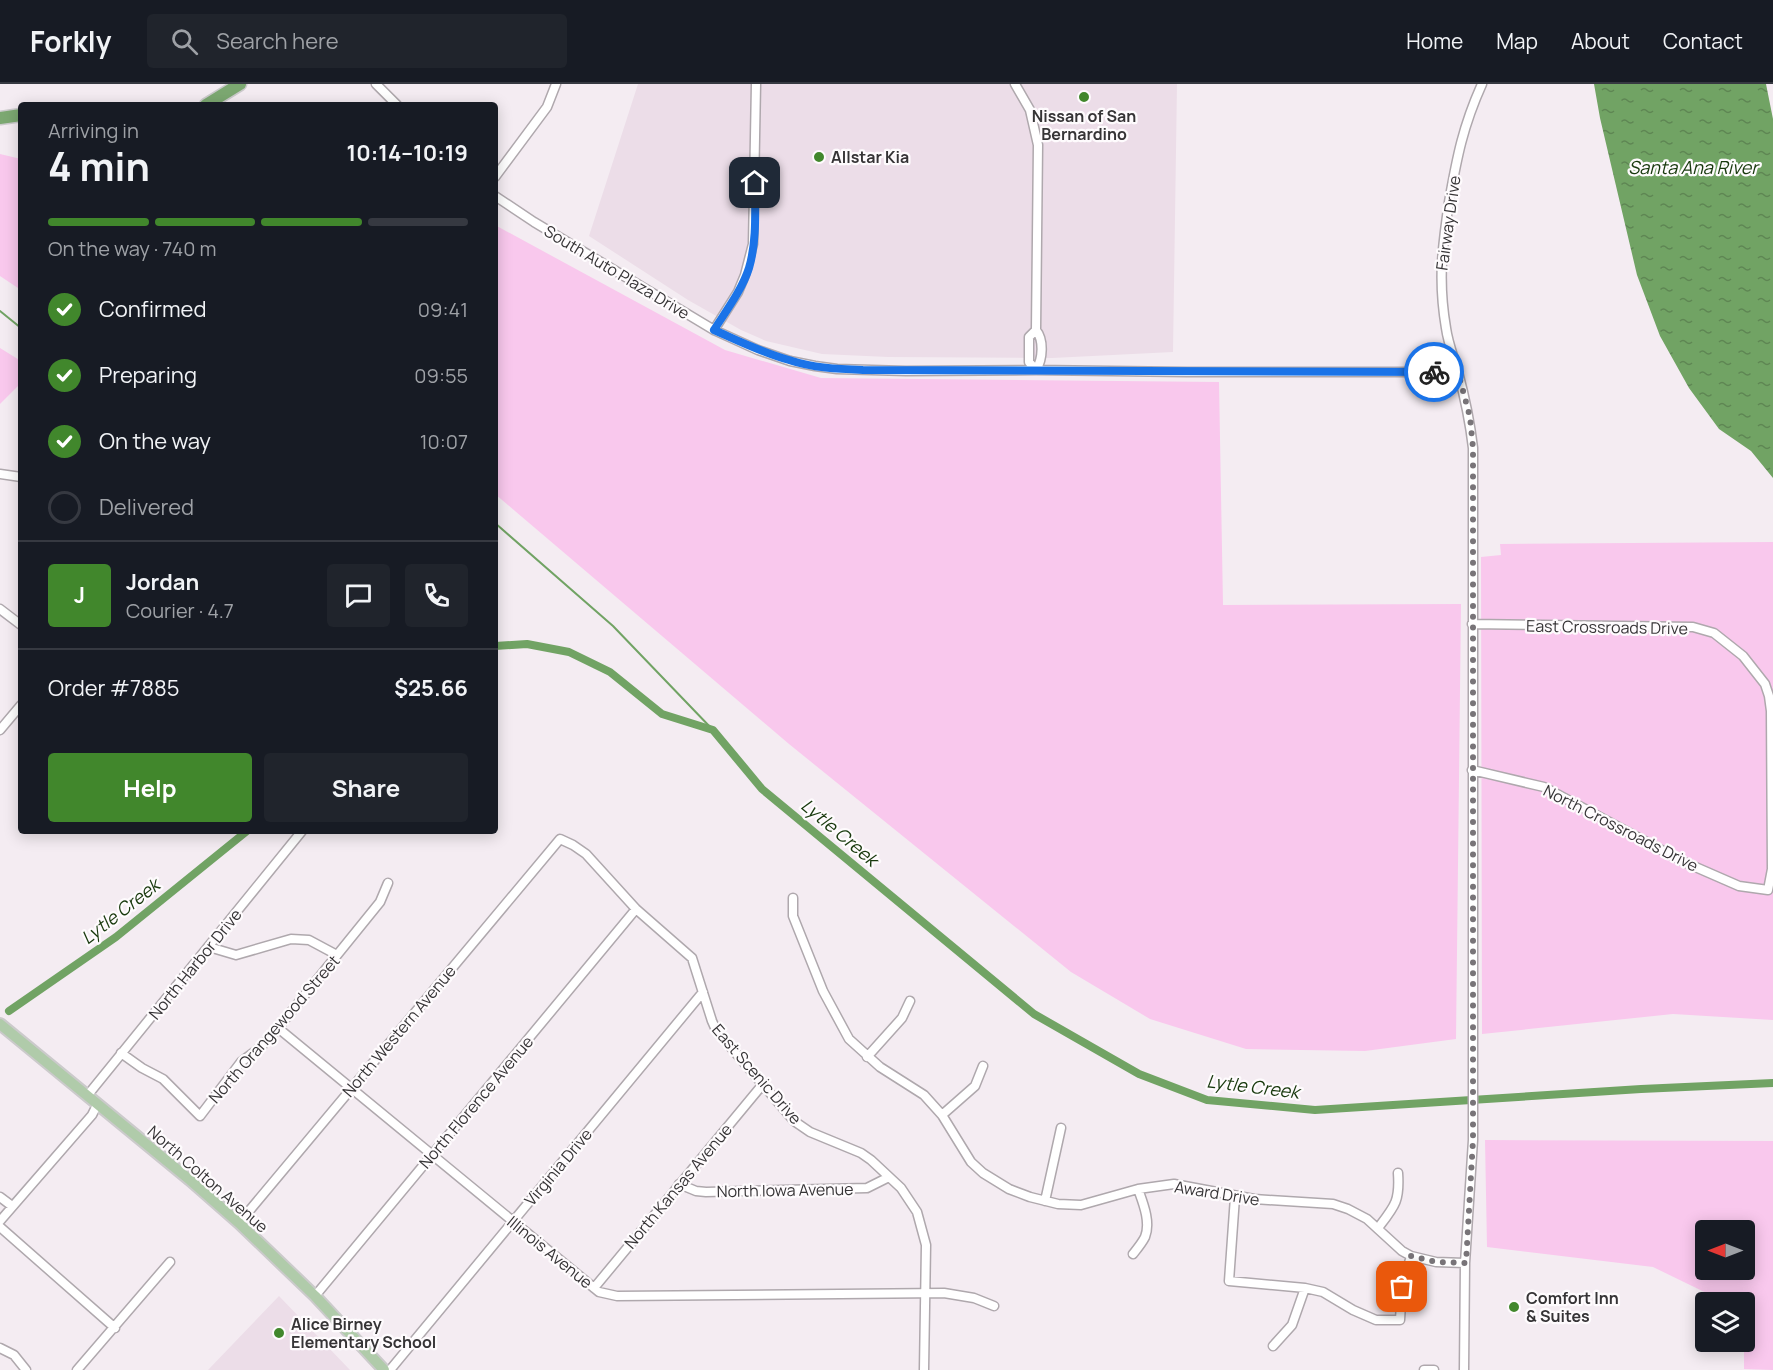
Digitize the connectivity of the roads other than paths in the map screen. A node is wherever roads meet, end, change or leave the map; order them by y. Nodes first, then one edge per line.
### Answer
1 (240, 84) edge
2 (376, 84) edge
3 (556, 84) edge
4 (756, 84) edge
5 (1015, 84) edge
6 (1482, 84) edge
7 (211, 102) edge
8 (395, 102) edge
9 (18, 115) edge
10 (0, 118) edge
11 (498, 173) edge
12 (498, 198) edge
13 (714, 330) junction
14 (1036, 370) junction
15 (1458, 372) junction
16 (0, 474) edge
17 (18, 477) edge
18 (0, 609) edge
19 (18, 623) edge
20 (1472, 624) junction
21 (18, 709) edge
22 (0, 730) edge
23 (1472, 770) junction
24 (300, 834) edge
25 (560, 839) joint
26 (388, 883) dead end
27 (1768, 890) joint
28 (793, 898) dead end
29 (636, 909) junction
30 (209, 946) junction
31 (337, 955) junction
32 (703, 992) junction
33 (910, 1001) dead end
34 (0, 1024) edge
35 (278, 1028) junction
36 (122, 1053) junction
37 (867, 1056) junction
38 (983, 1066) dead end
39 (763, 1084) junction
40 (352, 1088) junction
41 (87, 1096) junction
42 (97, 1105) junction
43 (942, 1114) junction
44 (1060, 1128) dead end
45 (432, 1155) junction
46 (1398, 1173) dead end
47 (889, 1177) junction
48 (680, 1184) junction
49 (1138, 1189) junction
50 (0, 1197) edge
51 (1235, 1197) junction
52 (1045, 1201) junction
53 (12, 1206) junction
54 (0, 1221) edge
55 (513, 1221) junction
56 (239, 1223) junction
57 (0, 1227) edge
58 (1378, 1227) junction
59 (1133, 1254) dead end
60 (1411, 1256) junction
61 (170, 1262) dead end
62 (1466, 1263) junction
63 (594, 1288) junction
64 (1305, 1288) junction
65 (925, 1293) junction
66 (315, 1296) junction
67 (994, 1306) dead end
68 (115, 1328) junction
69 (1273, 1346) dead end
70 (0, 1348) edge
71 (26, 1370) edge
72 (77, 1370) edge
73 (384, 1370) edge
74 (390, 1370) edge
75 (924, 1370) edge
76 (1424, 1370) edge
77 (1434, 1370) edge
78 (1464, 1370) edge

1 - 7 highway
2 - 8 street
3 - 11 street
4 - 13 street
5 - 14 street
6 - 15 street, Fairway Drive
9 - 10 highway
12 - 13 street, South Auto Plaza Drive
13 - 14 street, South Auto Plaza Drive
14 - 15 street, South Auto Plaza Drive
15 - 20 street, Fairway Drive
16 - 17 street
18 - 19 street
20 - 23 street, Fairway Drive
20 - 27 street, East Crossroads Drive
21 - 22 street
23 - 27 street, North Crossroads Drive
23 - 62 street, Fairway Drive
24 - 30 street, North Harbor Drive
25 - 29 street, East Scenic Drive
25 - 40 street, North Western Avenue
26 - 31 street, North Orangewood Street
28 - 37 street, Award Drive
29 - 32 street, East Scenic Drive
29 - 45 street, North Florence Avenue
30 - 31 street
30 - 36 street, North Harbor Drive
31 - 35 street, North Orangewood Street
32 - 39 street, East Scenic Drive
32 - 55 street, Virginia Drive
33 - 37 street
34 - 41 main road, North Colton Avenue
35 - 36 street, North Orangewood Street
35 - 40 street, Illinois Avenue
36 - 41 street, North Harbor Drive
37 - 43 street, Award Drive
38 - 43 street
39 - 47 street, East Scenic Drive
39 - 48 street, North Kansas Avenue
40 - 45 street, Illinois Avenue
40 - 56 street, North Western Avenue
41 - 42 main road, North Colton Avenue
42 - 53 street
42 - 56 main road, North Colton Avenue
43 - 52 street, Award Drive
44 - 52 street
45 - 55 street, Illinois Avenue
45 - 66 street, North Florence Avenue
46 - 58 street
47 - 48 street, North Iowa Avenue
47 - 65 street, East Scenic Drive
48 - 63 street, North Kansas Avenue
49 - 51 street, Award Drive
49 - 52 street, Award Drive
49 - 59 street
50 - 53 street
51 - 58 street, Award Drive
51 - 64 street
53 - 54 street
55 - 63 street, Illinois Avenue
55 - 74 street, Virginia Drive
56 - 66 main road, North Colton Avenue
57 - 68 street
58 - 60 street, Award Drive
60 - 62 street, Award Drive
60 - 64 street
61 - 68 street
62 - 78 street, Fairway Drive
63 - 65 street, Illinois Avenue
64 - 69 street
65 - 67 street, Illinois Avenue
65 - 75 street, East Scenic Drive
66 - 73 main road, North Colton Avenue
68 - 72 street
70 - 71 street
76 - 77 street

